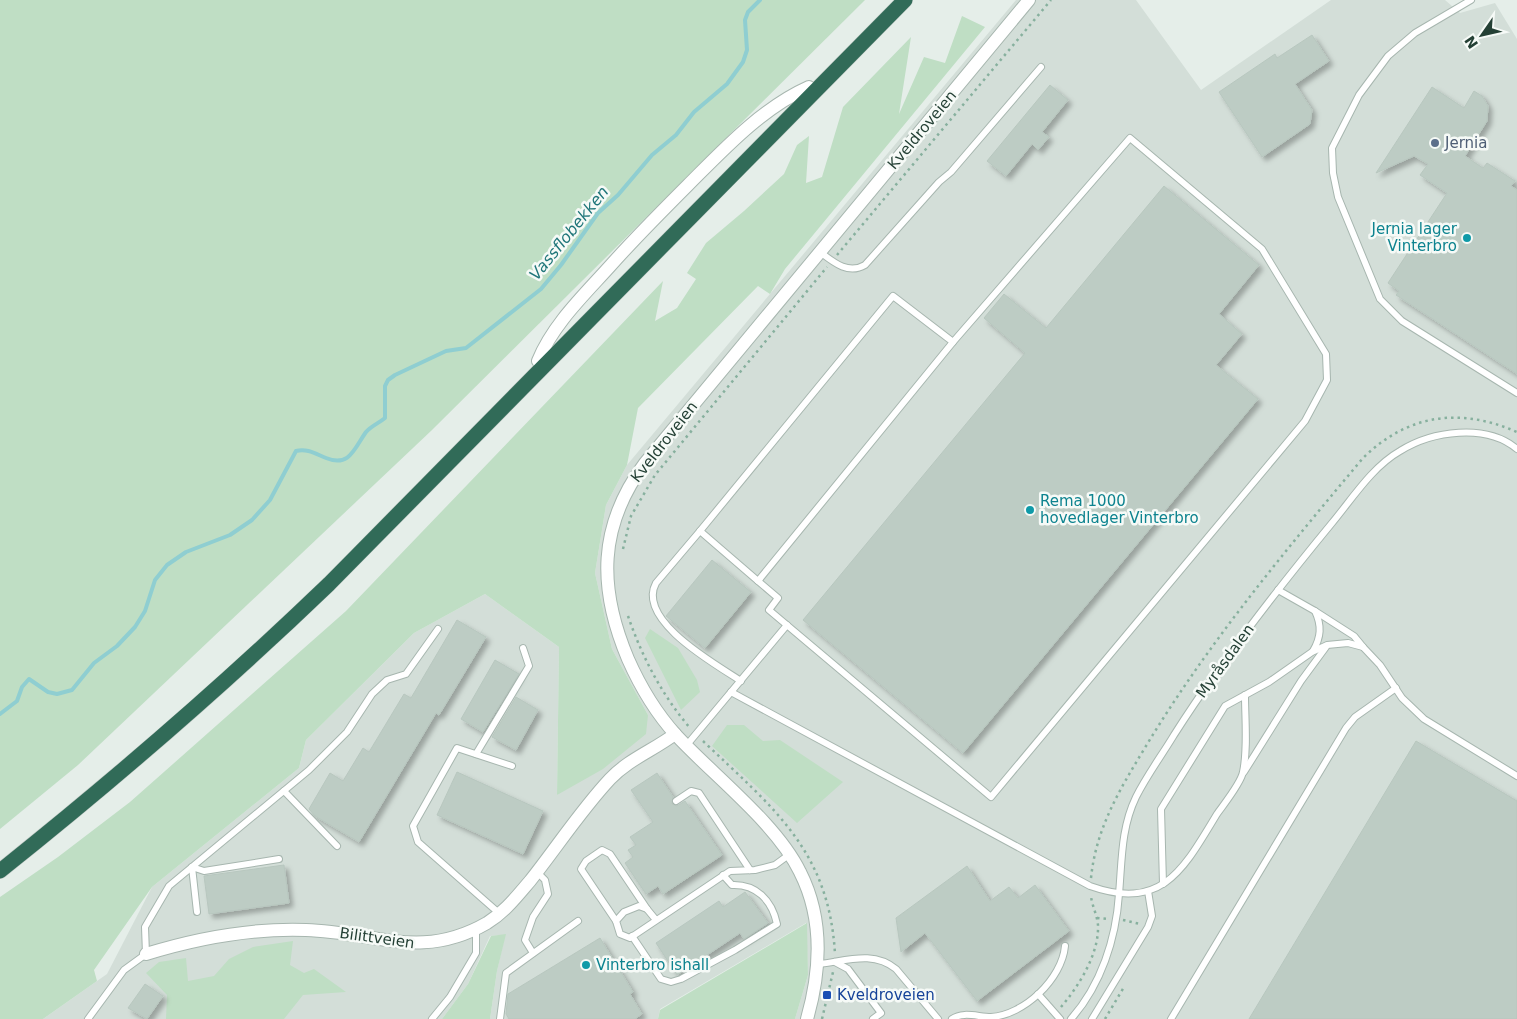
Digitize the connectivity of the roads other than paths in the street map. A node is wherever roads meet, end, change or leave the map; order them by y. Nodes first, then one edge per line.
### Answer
1 (894, 0) edge
2 (905, 0) edge
3 (1030, 0) edge
4 (1471, 0) edge
5 (1041, 67) dead end
6 (820, 252) junction
7 (953, 342) junction
8 (1517, 394) edge
9 (1517, 449) edge
10 (700, 531) junction
11 (758, 581) junction
12 (1278, 590) junction
13 (1315, 611) junction
14 (786, 625) junction
15 (438, 629) dead end
16 (1327, 645) junction
17 (1363, 647) junction
18 (523, 648) dead end
19 (1312, 652) junction
20 (741, 681) junction
21 (1396, 688) junction
22 (731, 692) junction
23 (1245, 695) junction
24 (675, 734) junction
25 (686, 746) junction
26 (476, 754) junction
27 (512, 766) dead end
28 (1243, 773) junction
29 (1517, 776) edge
30 (284, 791) junction
31 (676, 801) dead end
32 (337, 846) dead end
33 (790, 854) junction
34 (279, 859) dead end
35 (0, 860) edge
36 (192, 867) junction
37 (750, 870) junction
38 (0, 871) edge
39 (537, 872) junction
40 (723, 875) junction
41 (1163, 884) junction
42 (1148, 891) junction
43 (1119, 894) junction
44 (647, 909) junction
45 (197, 912) dead end
46 (500, 914) junction
47 (656, 920) junction
48 (578, 921) dead end
49 (616, 922) junction
50 (476, 929) junction
51 (632, 936) junction
52 (1065, 946) dead end
53 (533, 953) junction
54 (146, 954) junction
55 (835, 962) junction
56 (819, 964) junction
57 (1038, 994) junction
58 (88, 1019) edge
59 (432, 1019) edge
60 (500, 1019) edge
61 (807, 1019) edge
62 (874, 1019) edge
63 (938, 1019) edge
64 (952, 1019) edge
65 (1060, 1019) edge
66 (1071, 1019) edge
67 (1092, 1019) edge
68 (1172, 1019) edge

1 - 35 highway
2 - 38 highway
3 - 6 street, Kveldroveien
4 - 8 lane
5 - 6 lane
6 - 24 street, Kveldroveien
7 - 10 lane
7 - 11 lane
7 - 14 lane
9 - 12 lane, Myråsdalen
10 - 11 lane
10 - 20 lane
11 - 14 lane
12 - 13 lane
12 - 43 lane, Myråsdalen
13 - 17 lane
13 - 19 lane
14 - 20 lane
15 - 30 lane
16 - 17 lane
16 - 19 lane
16 - 28 lane
17 - 21 lane
18 - 26 lane
19 - 23 lane
20 - 22 lane
21 - 29 lane
21 - 68 lane
22 - 25 lane
22 - 43 lane
23 - 28 lane
23 - 41 lane
24 - 25 street, Kveldroveien
24 - 39 street, Bilittveien
25 - 33 street, Kveldroveien
26 - 27 lane
26 - 46 lane
28 - 41 lane
30 - 32 lane
30 - 36 lane
31 - 37 lane
33 - 37 lane
33 - 56 street, Kveldroveien
34 - 36 lane
36 - 45 lane
36 - 54 lane
37 - 40 lane
39 - 46 street, Bilittveien
39 - 53 lane
40 - 47 lane
40 - 51 lane
41 - 42 lane
42 - 43 lane
42 - 67 lane
43 - 66 lane, Myråsdalen
44 - 47 lane
44 - 49 lane
44 - 49 lane
46 - 50 street, Bilittveien
47 - 51 lane
48 - 53 lane
49 - 51 lane
50 - 54 street, Bilittveien
50 - 59 lane
52 - 57 lane
53 - 60 lane
54 - 58 lane
55 - 56 lane
55 - 62 lane
55 - 63 lane
56 - 61 street, Kveldroveien
57 - 64 lane
57 - 65 lane

